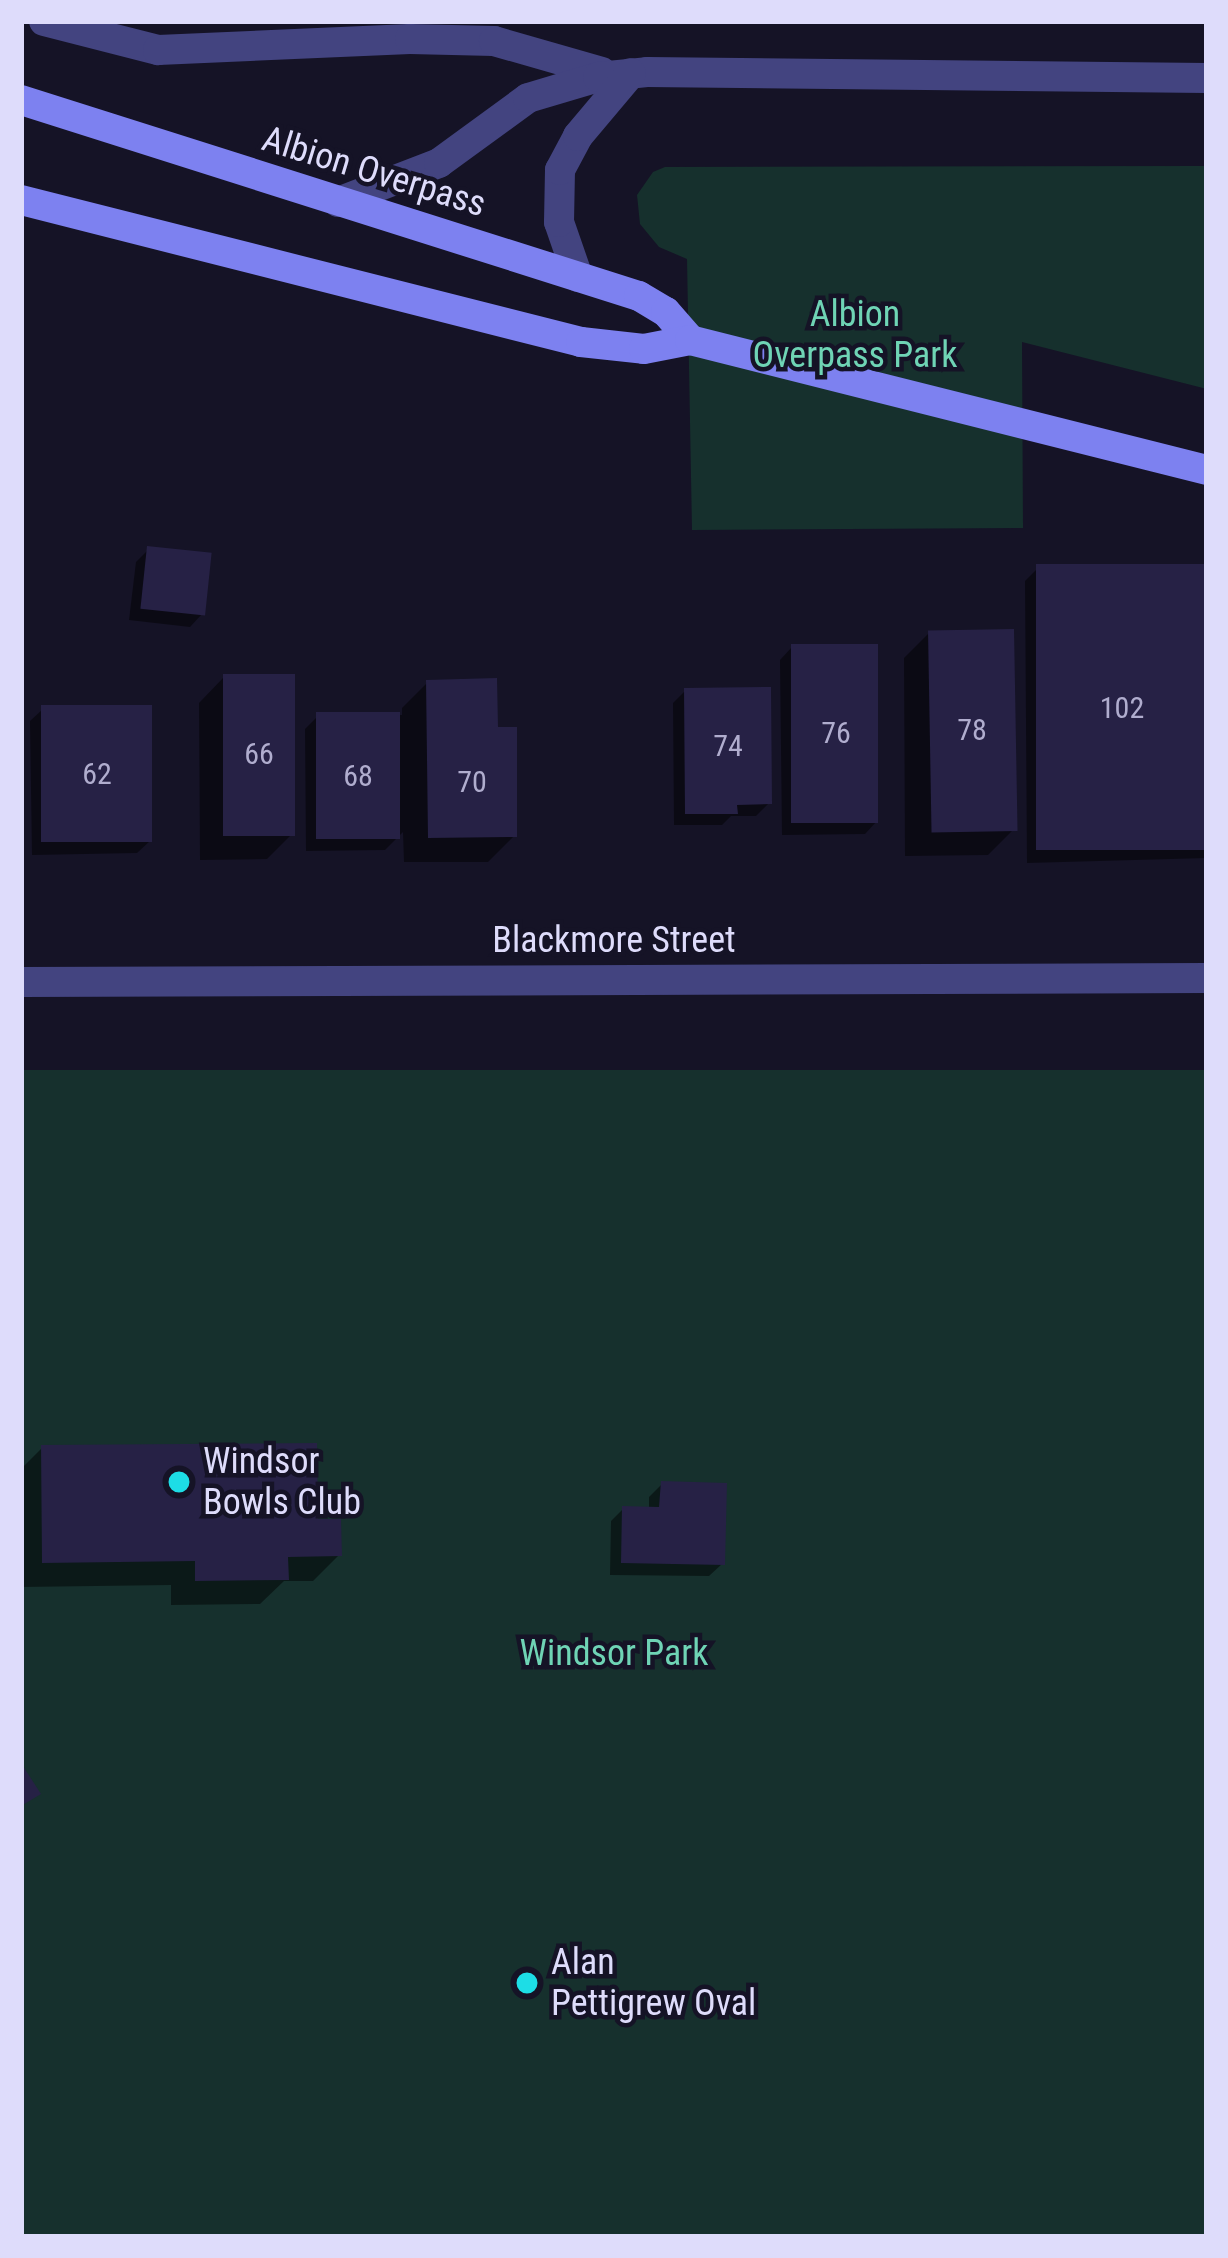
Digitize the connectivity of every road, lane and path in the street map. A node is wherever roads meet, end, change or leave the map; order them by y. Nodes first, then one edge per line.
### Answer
1 (44, 21) edge
2 (632, 73) junction
3 (1207, 78) edge
4 (21, 100) edge
5 (21, 200) edge
6 (338, 202) junction
7 (578, 277) junction
8 (690, 340) junction
9 (1207, 470) edge
10 (1207, 978) edge
11 (21, 982) edge

1 - 2 street
2 - 3 street
2 - 6 street
2 - 7 street
4 - 6 main road, Albion Overpass
5 - 8 main road, Albion Overpass
6 - 7 main road, Albion Overpass
7 - 8 main road, Albion Overpass
8 - 9 main road, Albion Overpass
10 - 11 street, Blackmore Street

